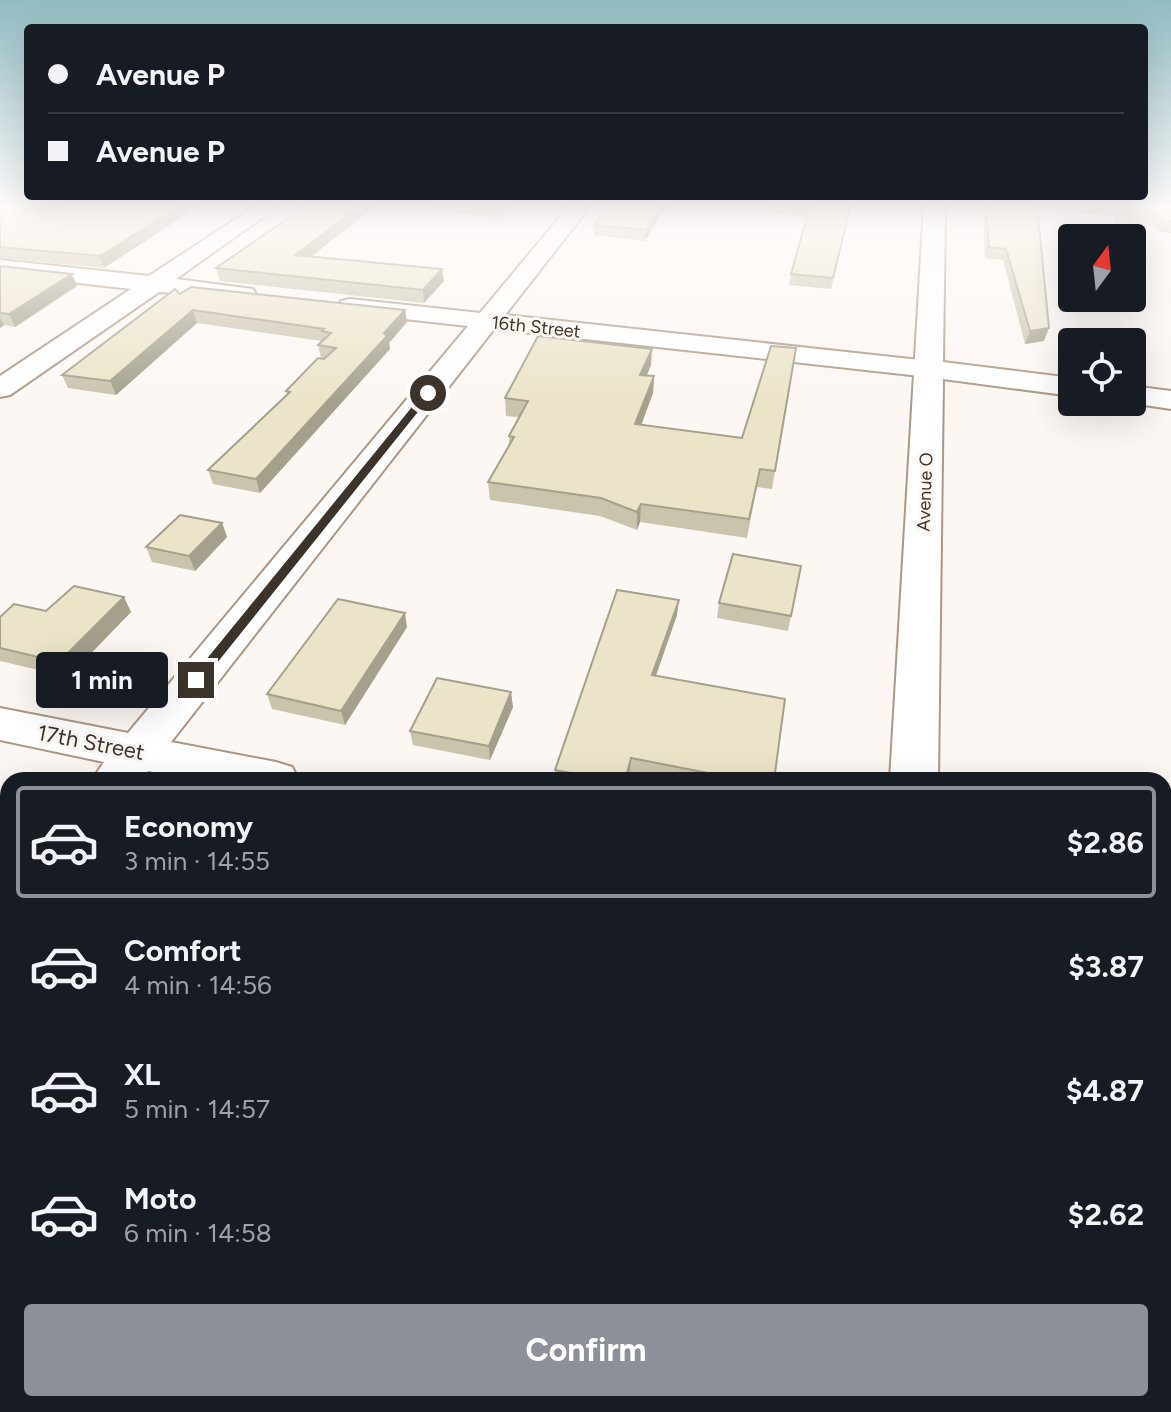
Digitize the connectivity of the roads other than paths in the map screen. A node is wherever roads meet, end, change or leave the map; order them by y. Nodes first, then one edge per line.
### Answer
1 (35, 271) edge
2 (173, 271) edge
3 (527, 271) edge
4 (932, 271) edge
5 (154, 284) junction
6 (265, 297) edge
7 (328, 304) edge
8 (486, 322) junction
9 (929, 369) junction
10 (1058, 385) edge
11 (0, 389) edge
12 (1146, 397) edge
13 (1171, 400) edge
14 (0, 724) edge
15 (127, 766) edge
16 (191, 772) edge
17 (914, 772) edge

1 - 5 street
2 - 5 street
3 - 8 street
4 - 9 street, Avenue O
5 - 6 street
5 - 11 street
7 - 8 street, 16th Street
8 - 9 street, 16th Street
8 - 15 street
9 - 10 street, 16th Street
9 - 17 street, Avenue O
12 - 13 street
14 - 15 street, 17th Street
15 - 16 street, 17th Street

